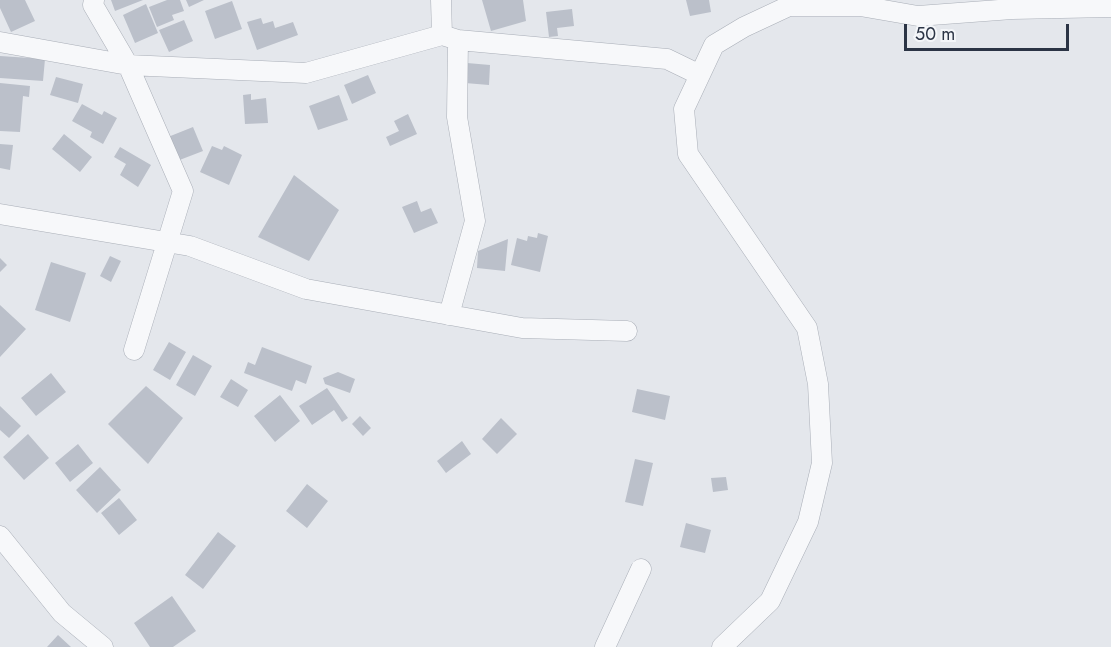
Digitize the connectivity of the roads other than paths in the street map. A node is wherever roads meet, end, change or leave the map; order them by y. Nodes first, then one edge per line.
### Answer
1 (94, 0) edge
2 (441, 0) edge
3 (1111, 7) edge
4 (761, 9) edge
5 (450, 37) junction
6 (0, 42) edge
7 (128, 65) junction
8 (700, 75) junction
9 (0, 214) edge
10 (167, 242) junction
11 (449, 315) junction
12 (627, 331) dead end
13 (134, 350) dead end
14 (0, 536) edge
15 (641, 569) dead end
16 (103, 647) edge
17 (604, 647) edge
18 (722, 647) edge

1 - 7 street
2 - 5 street
3 - 4 street
4 - 8 street
5 - 7 street
5 - 8 street
5 - 11 street
6 - 7 street
7 - 10 street
8 - 18 street
9 - 10 street
10 - 11 street
10 - 13 street
11 - 12 street
14 - 16 street
15 - 17 street

